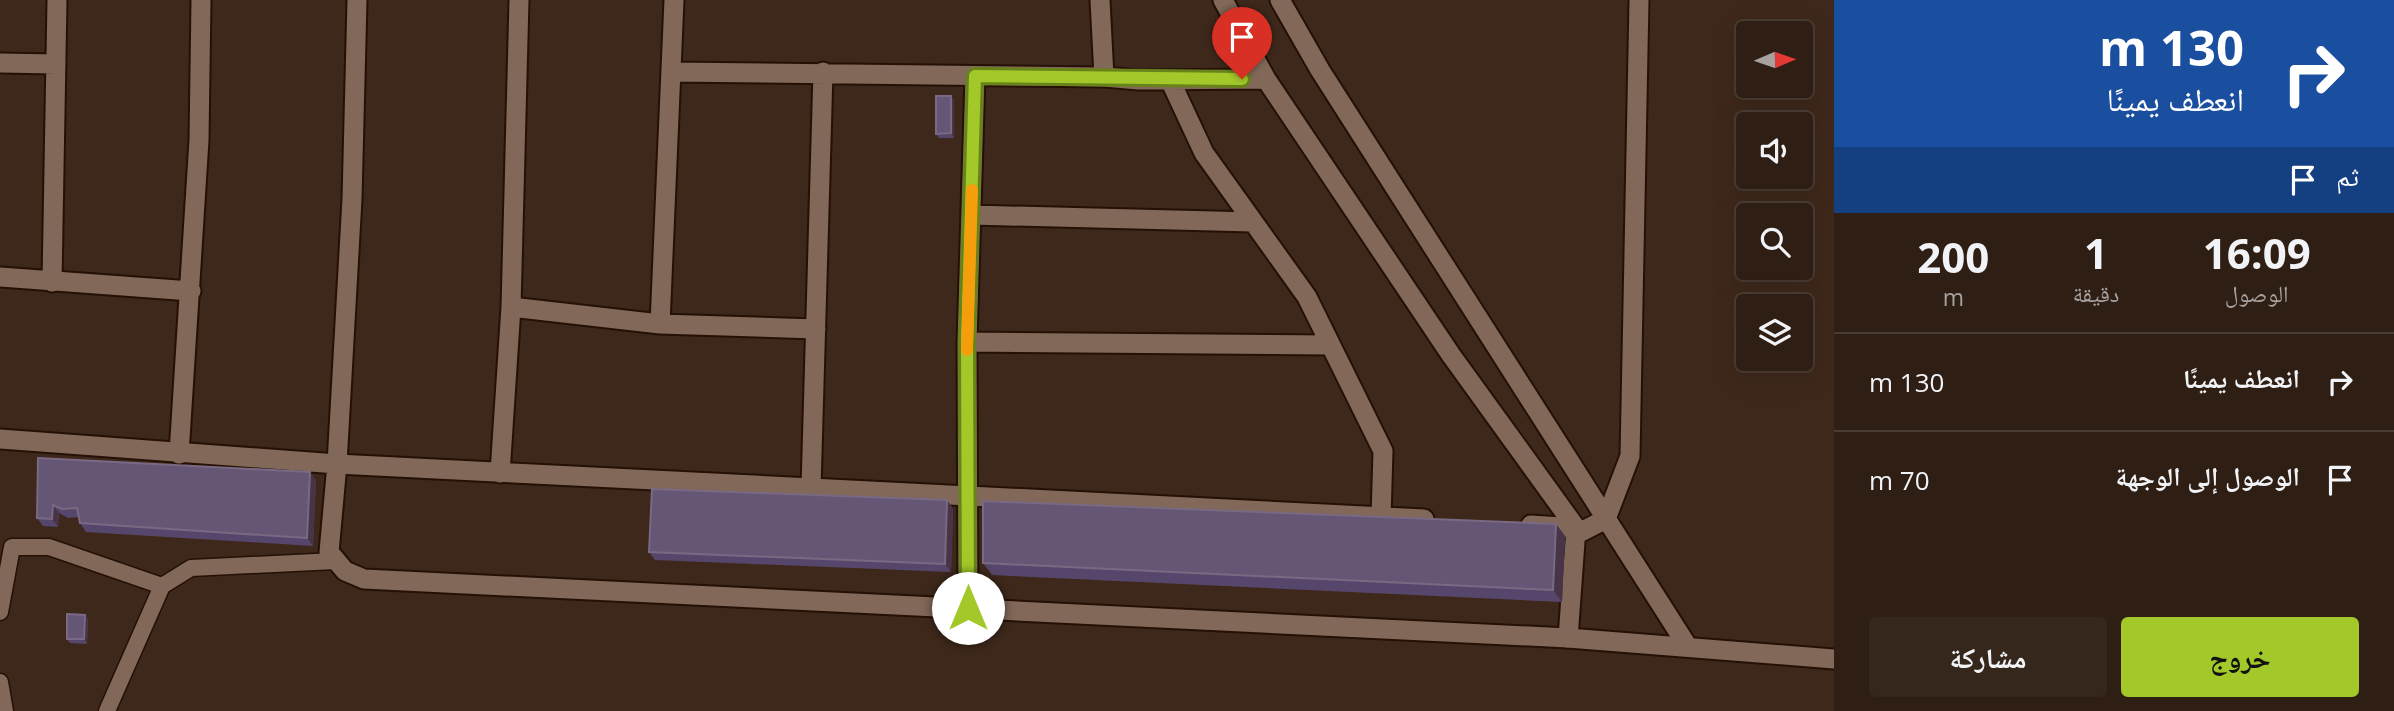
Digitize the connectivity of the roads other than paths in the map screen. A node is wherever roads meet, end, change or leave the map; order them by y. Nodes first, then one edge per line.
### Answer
1 (57, 0) edge
2 (201, 0) edge
3 (358, 0) edge
4 (519, 0) edge
5 (674, 0) edge
6 (1100, 0) edge
7 (1223, 0) edge
8 (1280, 0) edge
9 (1639, 0) edge
10 (0, 64) edge
11 (56, 64) junction
12 (671, 72) junction
13 (823, 72) junction
14 (975, 76) junction
15 (1104, 77) junction
16 (1266, 79) junction
17 (1170, 80) junction
18 (971, 215) junction
19 (1253, 222) junction
20 (0, 277) edge
21 (52, 282) junction
22 (191, 291) junction
23 (511, 307) junction
24 (660, 324) junction
25 (816, 329) junction
26 (967, 342) junction
27 (1330, 345) junction
28 (0, 439) edge
29 (179, 454) junction
30 (337, 464) junction
31 (500, 473) junction
32 (811, 488) junction
33 (968, 496) junction
34 (1381, 517) junction
35 (1606, 519) junction
36 (1437, 520) edge
37 (1506, 524) edge
38 (1575, 531) junction
39 (335, 561) junction
40 (162, 586) junction
41 (968, 608) junction
42 (0, 612) edge
43 (1568, 638) junction
44 (1688, 647) junction
45 (1834, 659) edge
46 (0, 682) edge
47 (5, 711) edge
48 (107, 711) edge

1 - 11 street
2 - 22 street
3 - 30 street
4 - 23 street
5 - 12 street
6 - 15 street
7 - 16 street
8 - 35 street
9 - 35 street
10 - 11 street
11 - 21 street
12 - 13 street
12 - 24 street
13 - 14 street
13 - 25 street
14 - 15 street
14 - 18 street
15 - 17 street
16 - 17 street
16 - 38 street
17 - 19 street
18 - 19 street
18 - 26 street
19 - 27 street
20 - 21 street
21 - 22 street
22 - 29 street
23 - 24 street
23 - 31 street
24 - 25 street
25 - 32 street
26 - 27 street
26 - 33 street
27 - 34 street
28 - 29 street
29 - 30 street
30 - 31 street
30 - 39 street
31 - 32 street
32 - 33 street
33 - 34 street
33 - 41 street
34 - 36 street
35 - 38 street
35 - 44 street
37 - 38 street
38 - 43 street
39 - 40 lane
39 - 41 street
40 - 42 lane
40 - 48 lane
41 - 43 street
43 - 44 street
44 - 45 street
46 - 47 lane

